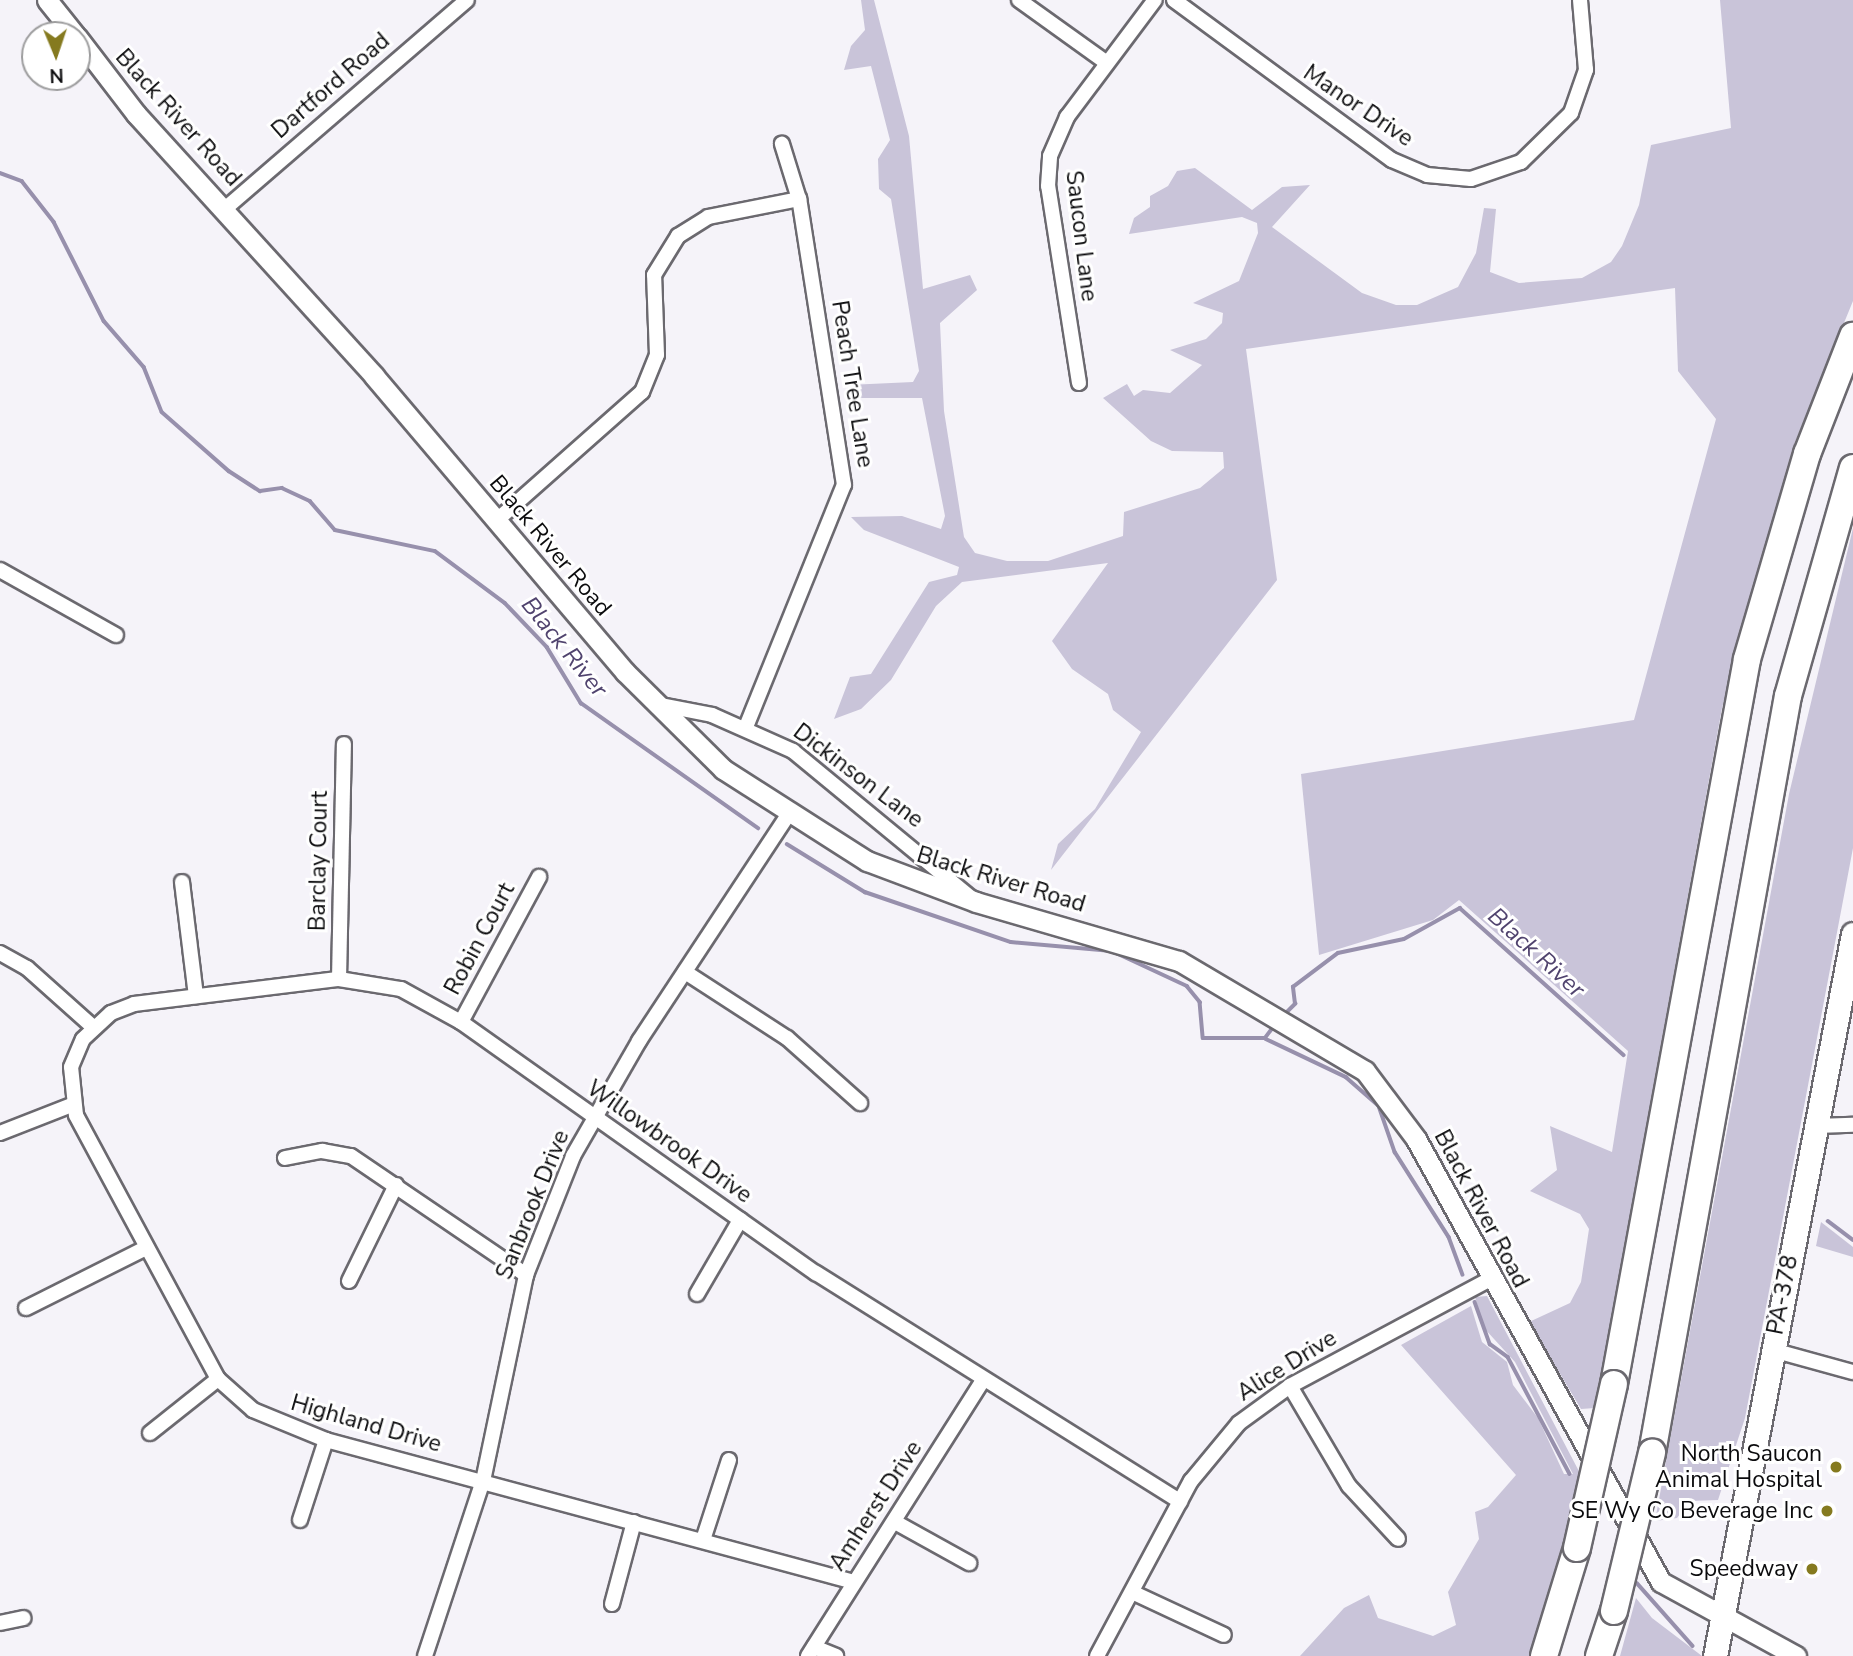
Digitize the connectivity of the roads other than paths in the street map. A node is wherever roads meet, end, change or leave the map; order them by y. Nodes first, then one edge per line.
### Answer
1 (47, 0) edge
2 (467, 0) edge
3 (1019, 0) edge
4 (1155, 0) edge
5 (1174, 0) edge
6 (1580, 0) edge
7 (64, 21) edge
8 (91, 56) edge
9 (1107, 63) junction
10 (782, 144) dead end
11 (799, 199) junction
12 (226, 208) junction
13 (1853, 336) edge
14 (1079, 383) dead end
15 (1853, 468) edge
16 (496, 522) junction
17 (3, 578) edge
18 (116, 635) dead end
19 (656, 704) junction
20 (746, 727) junction
21 (344, 744) dead end
22 (788, 815) junction
23 (539, 877) dead end
24 (182, 883) dead end
25 (976, 902) junction
26 (1853, 934) edge
27 (0, 953) edge
28 (685, 972) junction
29 (339, 979) junction
30 (196, 996) junction
31 (461, 1022) junction
32 (93, 1027) junction
33 (860, 1103) dead end
34 (74, 1104) junction
35 (594, 1116) junction
36 (1853, 1125) edge
37 (1816, 1126) junction
38 (0, 1133) edge
39 (285, 1158) dead end
40 (396, 1185) junction
41 (740, 1220) junction
42 (146, 1248) junction
43 (526, 1275) junction
44 (1490, 1279) junction
45 (349, 1280) dead end
46 (697, 1294) dead end
47 (26, 1308) dead end
48 (1773, 1350) junction
49 (1853, 1372) edge
50 (218, 1379) junction
51 (982, 1382) junction
52 (1290, 1386) junction
53 (150, 1433) dead end
54 (326, 1440) junction
55 (729, 1460) dead end
56 (483, 1481) junction
57 (1180, 1500) junction
58 (300, 1520) dead end
59 (634, 1522) junction
60 (895, 1522) junction
61 (1398, 1539) dead end
62 (703, 1540) junction
63 (969, 1563) dead end
64 (855, 1582) junction
65 (1133, 1592) junction
66 (612, 1604) dead end
67 (1722, 1616) junction
68 (23, 1618) dead end
69 (0, 1623) edge
70 (1224, 1636) dead end
71 (811, 1651) edge
72 (425, 1656) edge
73 (836, 1656) edge
74 (1097, 1656) edge
75 (1544, 1656) edge
76 (1599, 1656) edge
77 (1715, 1656) edge
78 (1796, 1656) edge

1 - 7 street, Black River Road
2 - 12 street, Dartford Road
3 - 9 street
4 - 9 street, Saucon Lane
5 - 6 street, Manor Drive
8 - 12 street, Black River Road
9 - 14 street, Saucon Lane
10 - 11 street, Peach Tree Lane
11 - 16 street
11 - 20 street, Peach Tree Lane
12 - 16 street, Black River Road
13 - 75 highway, bridge
15 - 76 highway, bridge
16 - 19 street, Black River Road
17 - 18 street
19 - 20 street, Dickinson Lane
19 - 22 street, Black River Road
20 - 25 street, Dickinson Lane
21 - 29 street, Barclay Court
22 - 25 street, Black River Road
22 - 28 street, Sanbrook Drive
23 - 31 street, Robin Court
24 - 30 street
25 - 44 street, Black River Road
26 - 37 main road, PA-378
27 - 32 street
28 - 33 street
28 - 35 street, Sanbrook Drive
29 - 30 street, Willowbrook Drive
29 - 31 street, Willowbrook Drive
30 - 32 street, Willowbrook Drive
31 - 35 street, Willowbrook Drive
32 - 34 street, Highland Drive
34 - 38 street
34 - 42 street, Highland Drive
35 - 41 street, Willowbrook Drive
35 - 43 street, Sanbrook Drive
36 - 37 street
37 - 48 main road, PA-378
39 - 40 street
40 - 43 street
40 - 45 street
41 - 46 street
41 - 51 street, Willowbrook Drive
42 - 47 street
42 - 50 street, Highland Drive
43 - 56 street, Sanbrook Drive
44 - 52 street, Alice Drive
44 - 67 street, Black River Road
48 - 49 street
48 - 67 main road, PA-378
50 - 53 street
50 - 54 street, Highland Drive
51 - 57 street, Willowbrook Drive
51 - 60 street, Amherst Drive
52 - 57 street, Alice Drive
52 - 61 street
54 - 56 street, Highland Drive
54 - 58 street
55 - 62 street
56 - 59 street, Highland Drive
56 - 72 street, Sanbrook Drive
57 - 65 street, Alice Drive
59 - 62 street, Highland Drive
59 - 66 street
60 - 63 street
60 - 64 street, Amherst Drive
62 - 64 street, Highland Drive
64 - 71 street, Amherst Drive
65 - 70 street
65 - 74 street, Alice Drive
67 - 77 main road, PA-378
67 - 78 street, Black River Road
68 - 69 street
71 - 73 street

